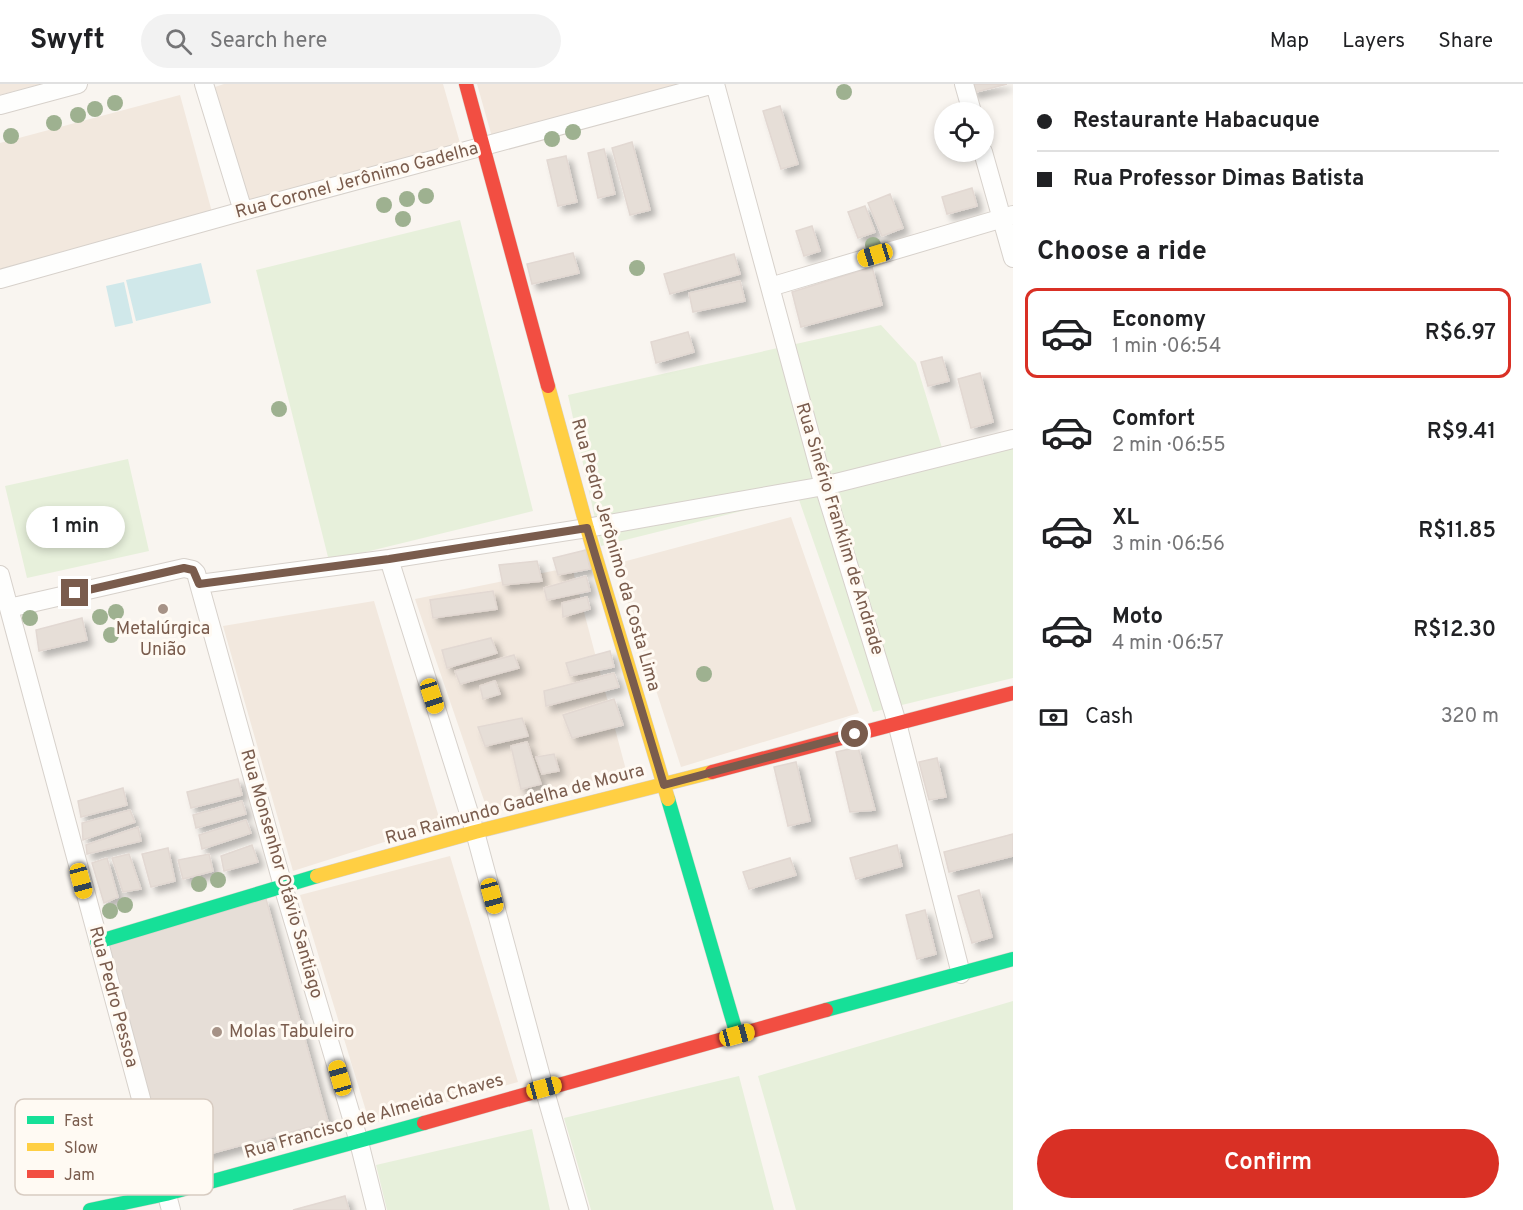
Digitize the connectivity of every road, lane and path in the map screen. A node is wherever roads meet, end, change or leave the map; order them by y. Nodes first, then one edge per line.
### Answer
1 (78, 84) edge
2 (204, 84) edge
3 (466, 84) edge
4 (714, 84) edge
5 (964, 84) edge
6 (969, 102) edge
7 (0, 105) edge
8 (482, 148) junction
9 (987, 162) edge
10 (243, 211) junction
11 (1007, 216) edge
12 (1013, 258) edge
13 (0, 279) edge
14 (770, 286) junction
15 (1013, 439) edge
16 (824, 486) junction
17 (587, 528) junction
18 (389, 559) junction
19 (0, 575) edge
20 (198, 578) junction
21 (9, 608) junction
22 (1013, 693) edge
23 (897, 723) junction
24 (664, 785) junction
25 (475, 832) junction
26 (283, 886) junction
27 (97, 942) junction
28 (1013, 959) edge
29 (961, 974) junction
30 (737, 1035) junction
31 (544, 1088) junction
32 (140, 1099) edge
33 (359, 1142) junction
34 (213, 1188) edge
35 (191, 1195) edge
36 (169, 1202) edge
37 (90, 1210) edge
38 (376, 1210) edge
39 (579, 1210) edge

1 - 7 street
2 - 10 street
3 - 8 street, Rua Pedro Jerônimo da Costa Lima
4 - 8 street, Rua Coronel Jerônimo Gadelha
4 - 14 street, Rua Sinério Franklim de Andrade
5 - 6 street
8 - 10 street, Rua Coronel Jerônimo Gadelha
8 - 17 street, Rua Pedro Jerônimo da Costa Lima
9 - 11 street
10 - 13 street, Rua Coronel Jerônimo Gadelha
11 - 12 street
11 - 14 street
14 - 16 street, Rua Sinério Franklim de Andrade
15 - 16 street
16 - 17 street
16 - 23 street, Rua Sinério Franklim de Andrade
17 - 18 street
17 - 24 street, Rua Pedro Jerônimo da Costa Lima
18 - 20 street
18 - 25 street
19 - 21 street, Rua Pedro Pessoa
20 - 21 street
20 - 26 street, Rua Monsenhor Otávio Santiago
21 - 27 street, Rua Pedro Pessoa
22 - 23 street, Rua Raimundo Gadelha de Moura
23 - 24 street, Rua Raimundo Gadelha de Moura
23 - 29 street, Rua Sinério Franklim de Andrade
24 - 25 street, Rua Raimundo Gadelha de Moura
24 - 30 street, Rua Pedro Jerônimo da Costa Lima
25 - 26 street, Rua Raimundo Gadelha de Moura
25 - 31 street
26 - 27 street, Rua Raimundo Gadelha de Moura
26 - 33 street, Rua Monsenhor Otávio Santiago
27 - 32 street, Rua Pedro Pessoa
28 - 29 street, Rua Francisco de Almeida Chaves
29 - 30 street, Rua Francisco de Almeida Chaves
30 - 31 street, Rua Francisco de Almeida Chaves
31 - 33 street, Rua Francisco de Almeida Chaves
31 - 39 street
33 - 34 street, Rua Francisco de Almeida Chaves
33 - 38 street, Rua Monsenhor Otávio Santiago
35 - 36 street, Rua Francisco de Almeida Chaves
36 - 37 street, Rua Francisco de Almeida Chaves

